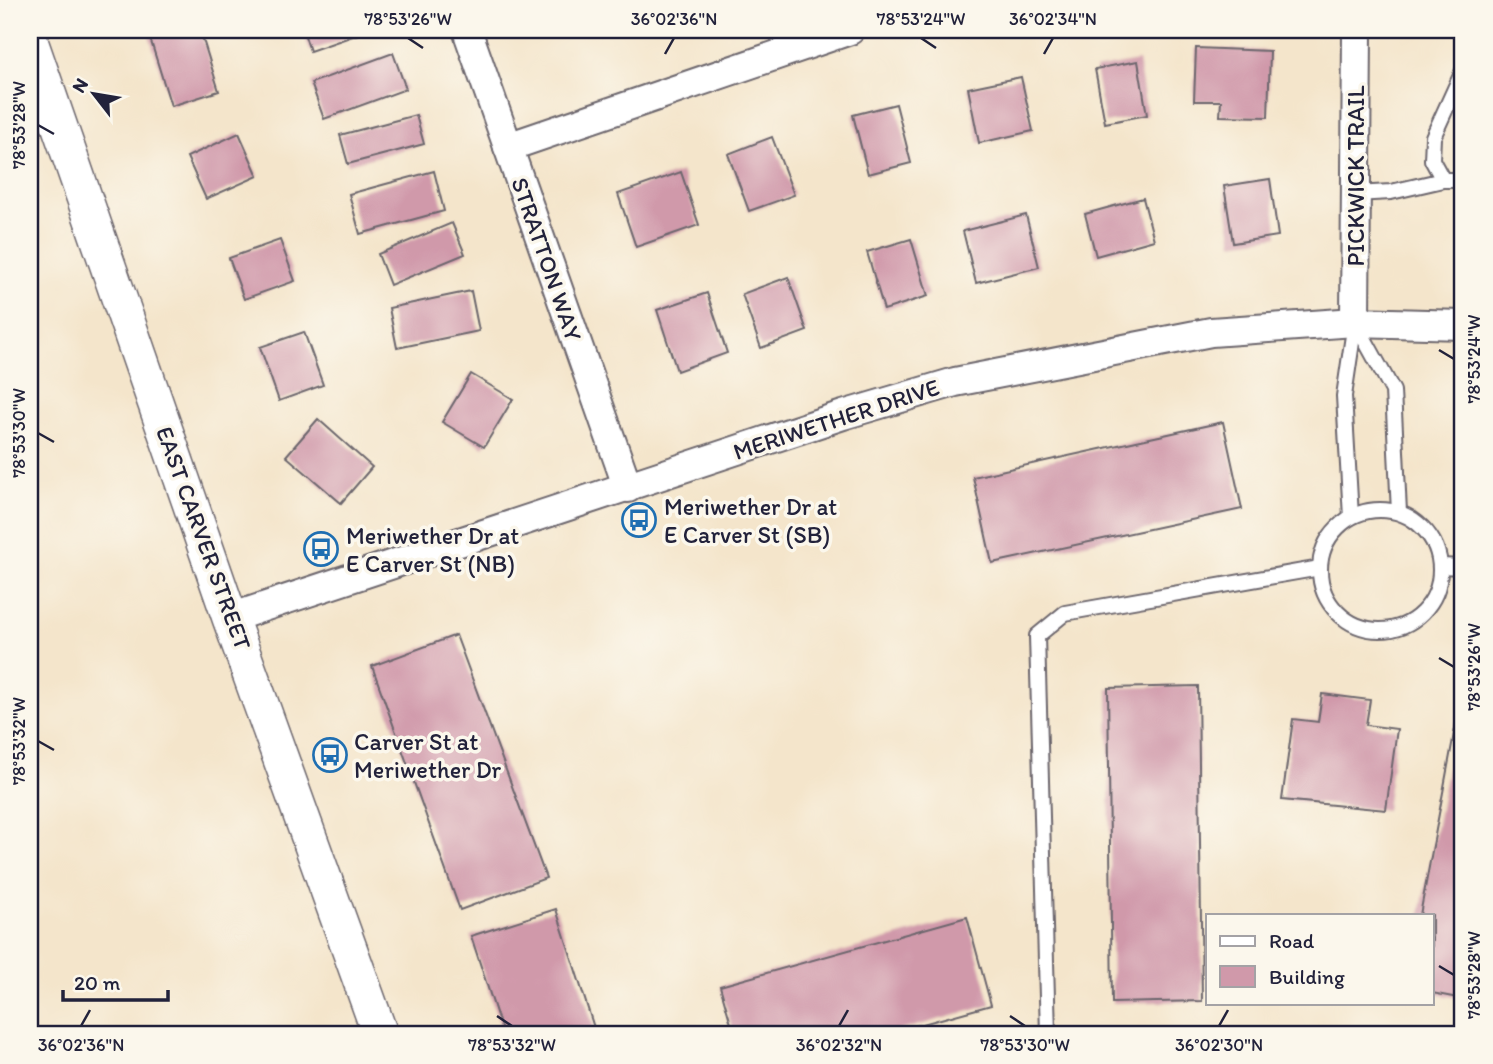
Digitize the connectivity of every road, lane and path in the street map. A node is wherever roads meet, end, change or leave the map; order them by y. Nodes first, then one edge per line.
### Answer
1 (467, 30) edge
2 (850, 30) edge
3 (1357, 30) edge
4 (30, 41) edge
5 (1463, 71) edge
6 (508, 147) junction
7 (1443, 180) junction
8 (1463, 180) edge
9 (1355, 194) junction
10 (1355, 322) junction
11 (1463, 325) edge
12 (628, 488) junction
13 (1399, 512) junction
14 (1351, 517) junction
15 (1440, 566) junction
16 (1463, 567) edge
17 (1320, 568) junction
18 (230, 618) junction
19 (380, 1034) edge
20 (1048, 1034) edge

1 - 6 street, STRATTON WAY
2 - 6 street
3 - 9 street, PICKWICK TRAIL
4 - 18 street, EAST CARVER STREET
5 - 7 lane
6 - 12 street, STRATTON WAY
7 - 8 lane
7 - 9 lane
9 - 10 street, PICKWICK TRAIL
10 - 11 street, MERIWETHER DRIVE
10 - 12 street, MERIWETHER DRIVE
10 - 13 lane
10 - 14 lane
12 - 18 street, MERIWETHER DRIVE
13 - 14 lane
13 - 15 lane
14 - 17 lane
15 - 16 lane
15 - 17 lane
17 - 20 lane
18 - 19 street, EAST CARVER STREET

